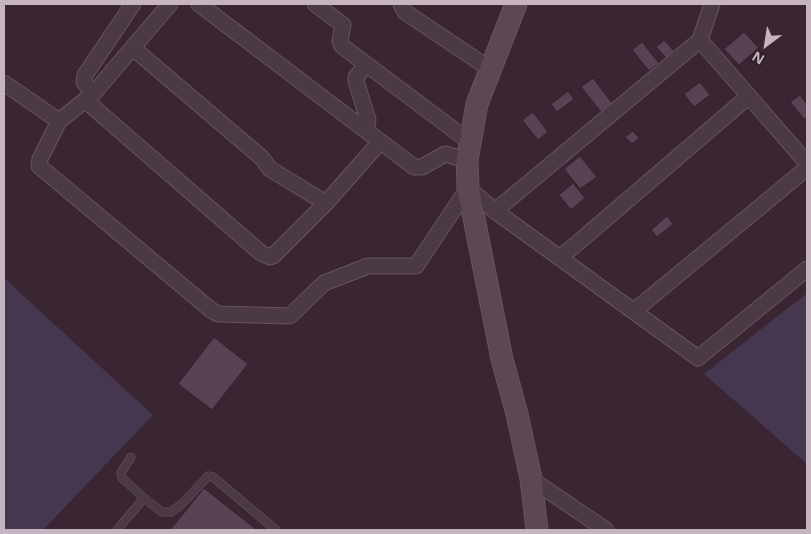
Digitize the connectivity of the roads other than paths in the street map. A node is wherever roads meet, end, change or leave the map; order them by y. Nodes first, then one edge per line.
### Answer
1 (133, 4) edge
2 (170, 4) edge
3 (198, 4) edge
4 (315, 4) edge
5 (401, 4) edge
6 (712, 4) edge
7 (513, 5) edge
8 (700, 40) junction
9 (133, 48) junction
10 (366, 64) junction
11 (490, 69) junction
12 (4, 83) edge
13 (749, 96) junction
14 (89, 97) junction
15 (59, 122) junction
16 (366, 130) junction
17 (380, 142) junction
18 (468, 151) junction
19 (807, 163) edge
20 (807, 168) edge
21 (468, 188) junction
22 (326, 203) junction
23 (495, 211) junction
24 (560, 258) junction
25 (807, 269) edge
26 (634, 311) junction
27 (130, 456) dead end
28 (531, 479) junction
29 (144, 498) junction
30 (117, 530) edge
31 (276, 530) edge
32 (537, 530) edge
33 (606, 530) edge

1 - 14 street
2 - 9 street
3 - 16 street
4 - 10 street
5 - 11 street
6 - 8 street
7 - 11 street
8 - 13 street
8 - 23 street
9 - 14 street
9 - 22 street
10 - 16 street
10 - 18 street
11 - 18 street
12 - 15 street
13 - 19 street
13 - 24 street
14 - 15 street
14 - 22 street
15 - 21 street
16 - 17 street
17 - 18 street
17 - 22 street
18 - 21 street
20 - 26 street
21 - 23 street
21 - 28 street
23 - 24 street
24 - 26 street
25 - 26 street
27 - 29 lane
28 - 32 street
28 - 33 street
29 - 30 lane
29 - 31 lane

